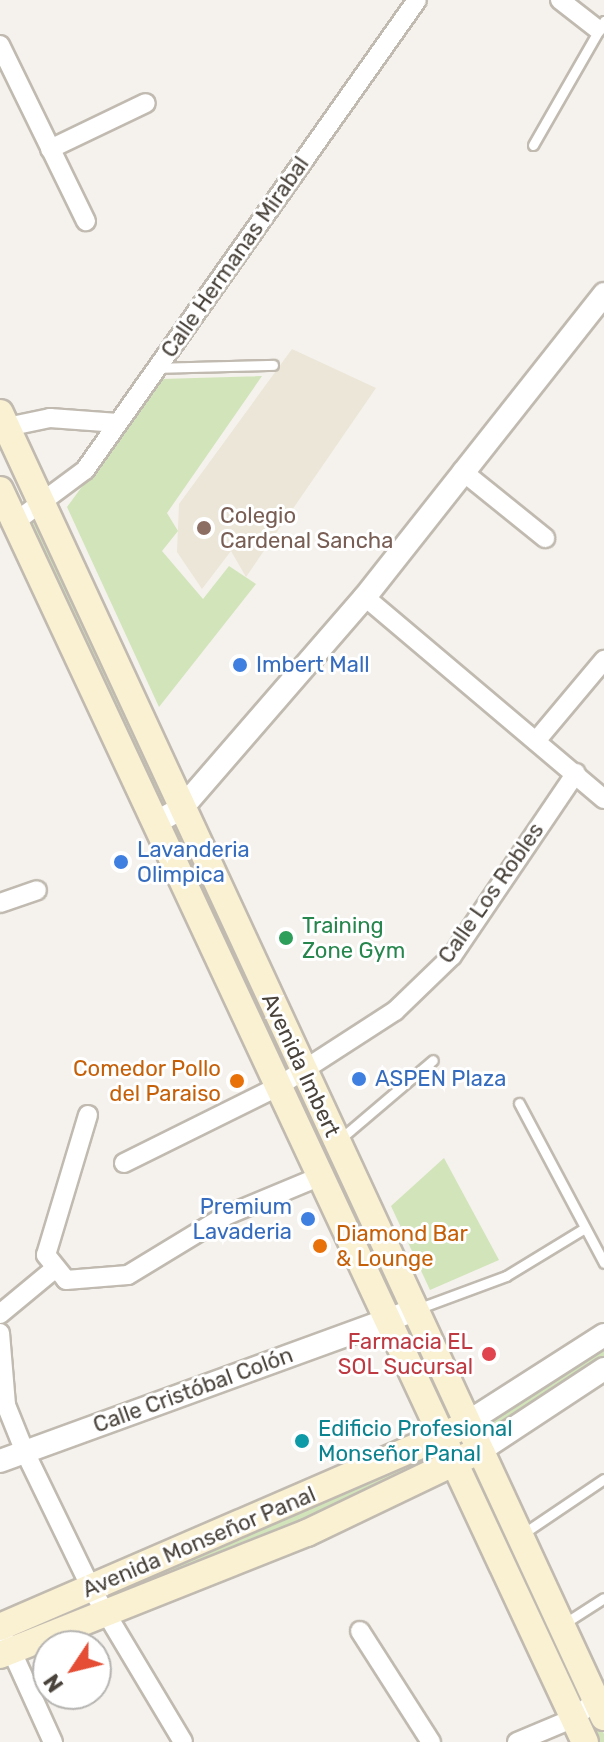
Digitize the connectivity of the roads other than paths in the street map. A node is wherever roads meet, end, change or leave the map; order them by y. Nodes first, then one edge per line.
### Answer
1 (417, 0) edge
2 (560, 0) edge
3 (600, 24) edge
4 (0, 45) edge
5 (146, 103) dead end
6 (533, 145) dead end
7 (50, 149) junction
8 (86, 221) dead end
9 (604, 294) edge
10 (273, 365) dead end
11 (157, 368) junction
12 (3, 420) edge
13 (118, 423) junction
14 (462, 471) junction
15 (0, 490) edge
16 (43, 506) junction
17 (15, 522) junction
18 (545, 538) dead end
19 (365, 597) junction
20 (604, 660) edge
21 (536, 741) junction
22 (576, 773) junction
23 (604, 799) edge
24 (182, 808) junction
25 (155, 823) junction
26 (37, 890) dead end
27 (0, 903) edge
28 (433, 1060) dead end
29 (304, 1071) junction
30 (279, 1086) junction
31 (519, 1103) dead end
32 (88, 1115) dead end
33 (337, 1142) junction
34 (124, 1163) dead end
35 (321, 1176) junction
36 (585, 1228) junction
37 (604, 1263) edge
38 (52, 1271) junction
39 (414, 1310) junction
40 (0, 1314) edge
41 (386, 1320) junction
42 (0, 1333) edge
43 (604, 1335) edge
44 (604, 1369) edge
45 (465, 1424) junction
46 (443, 1438) junction
47 (481, 1450) junction
48 (25, 1452) junction
49 (0, 1461) edge
50 (456, 1462) junction
51 (604, 1479) edge
52 (521, 1535) junction
53 (604, 1598) edge
54 (97, 1600) junction
55 (562, 1625) junction
56 (360, 1631) dead end
57 (2, 1636) edge
58 (601, 1703) edge
59 (580, 1730) edge
60 (53, 1742) edge
61 (183, 1742) edge
62 (431, 1742) edge
63 (517, 1742) edge

1 - 11 street, Calle Hermanas Mirabal
2 - 3 street
3 - 6 lane
4 - 7 street
5 - 7 street
7 - 8 street
9 - 14 street
10 - 11 lane
11 - 13 street, Calle Hermanas Mirabal
12 - 13 street
12 - 16 main road, Avenida Imbert
13 - 16 street, Calle Hermanas Mirabal
14 - 18 street
14 - 19 street
15 - 17 main road, Avenida Imbert
16 - 17 street, Calle Hermanas Mirabal
16 - 24 main road, Avenida Imbert
17 - 25 main road, Avenida Imbert
19 - 21 street
19 - 24 street
20 - 21 street
21 - 22 street
22 - 23 street
22 - 29 street, Calle Los Robles
24 - 25 street
24 - 29 main road, Avenida Imbert
25 - 30 main road, Avenida Imbert
26 - 27 street
28 - 33 lane
29 - 30 street, Calle Los Robles
29 - 33 main road, Avenida Imbert
30 - 34 street, Calle Los Robles
30 - 35 main road, Avenida Imbert
31 - 36 lane
32 - 38 street
33 - 39 main road, Avenida Imbert
35 - 38 street
35 - 41 main road, Avenida Imbert
36 - 37 lane
36 - 39 lane
38 - 40 street
39 - 41 street, Calle Cristóbal Colón
39 - 45 main road, Avenida Imbert
41 - 46 main road, Avenida Imbert
41 - 48 street, Calle Cristóbal Colón
42 - 48 street
43 - 45 street, Avenida Monseñor Panal
44 - 47 street, Avenida Monseñor Panal
45 - 46 main road, Avenida Monseñor Panal
45 - 47 main road, Avenida Imbert
46 - 50 main road, Avenida Imbert
46 - 54 main road, Avenida Monseñor Panal
47 - 50 main road, Avenida Monseñor Panal
47 - 52 main road, Avenida Imbert
48 - 49 street, Calle Cristóbal Colón
48 - 54 street
50 - 54 main road, Avenida Monseñor Panal
50 - 59 main road, Avenida Imbert
51 - 52 lane
52 - 55 main road, Avenida Imbert
53 - 55 lane
54 - 57 main road, Avenida Monseñor Panal
54 - 61 street
55 - 58 main road, Avenida Imbert
56 - 62 street
57 - 60 street
58 - 59 street
59 - 63 street

